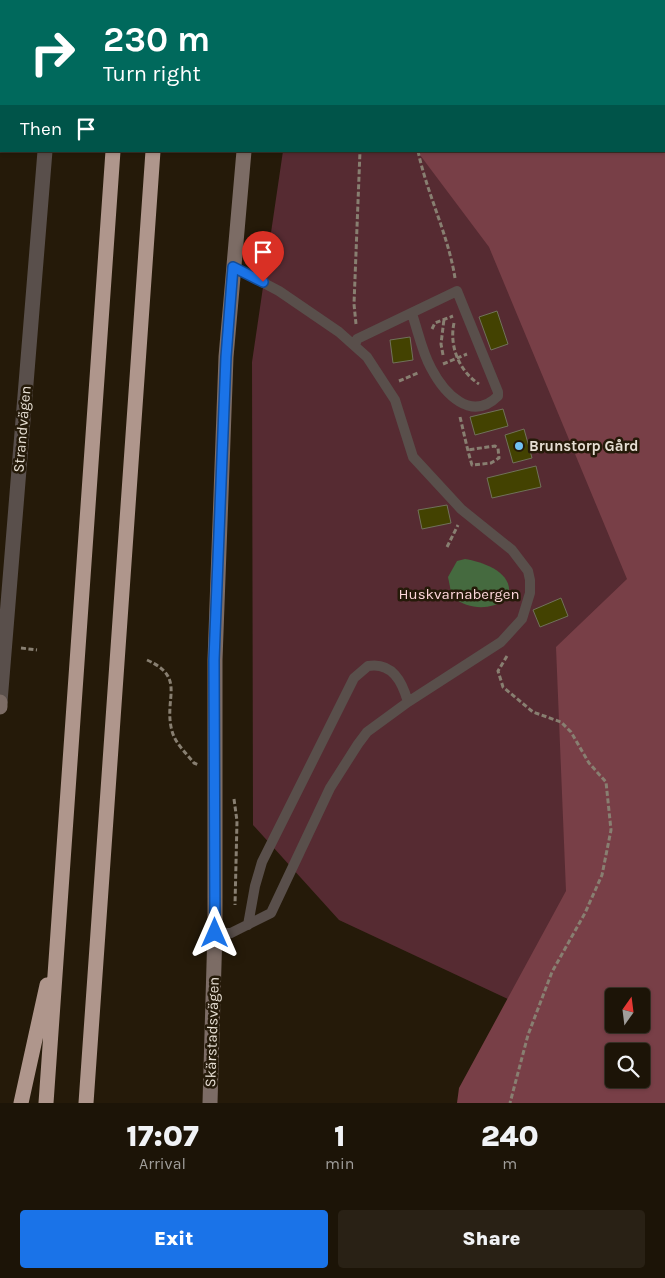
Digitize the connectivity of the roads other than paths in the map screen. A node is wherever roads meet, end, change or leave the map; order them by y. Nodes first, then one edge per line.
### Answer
1 (45, 152) edge
2 (114, 152) edge
3 (153, 152) edge
4 (244, 152) edge
5 (233, 267) junction
6 (412, 314) junction
7 (356, 343) junction
8 (0, 702) edge
9 (408, 702) junction
10 (0, 707) edge
11 (248, 925) junction
12 (58, 932) junction
13 (215, 933) junction
14 (21, 1103) edge
15 (46, 1103) edge
16 (86, 1103) edge
17 (210, 1103) edge

1 - 8 street, Strandvägen
2 - 12 highway
3 - 16 highway
4 - 5 main road, Skärstadsvägen
5 - 7 lane
5 - 13 main road, Skärstadsvägen
6 - 6 lane
6 - 7 lane
7 - 9 lane
8 - 10 main road, Strandvägen
9 - 11 lane
9 - 11 lane
11 - 13 lane
12 - 14 highway
12 - 15 highway
13 - 17 main road, Skärstadsvägen

